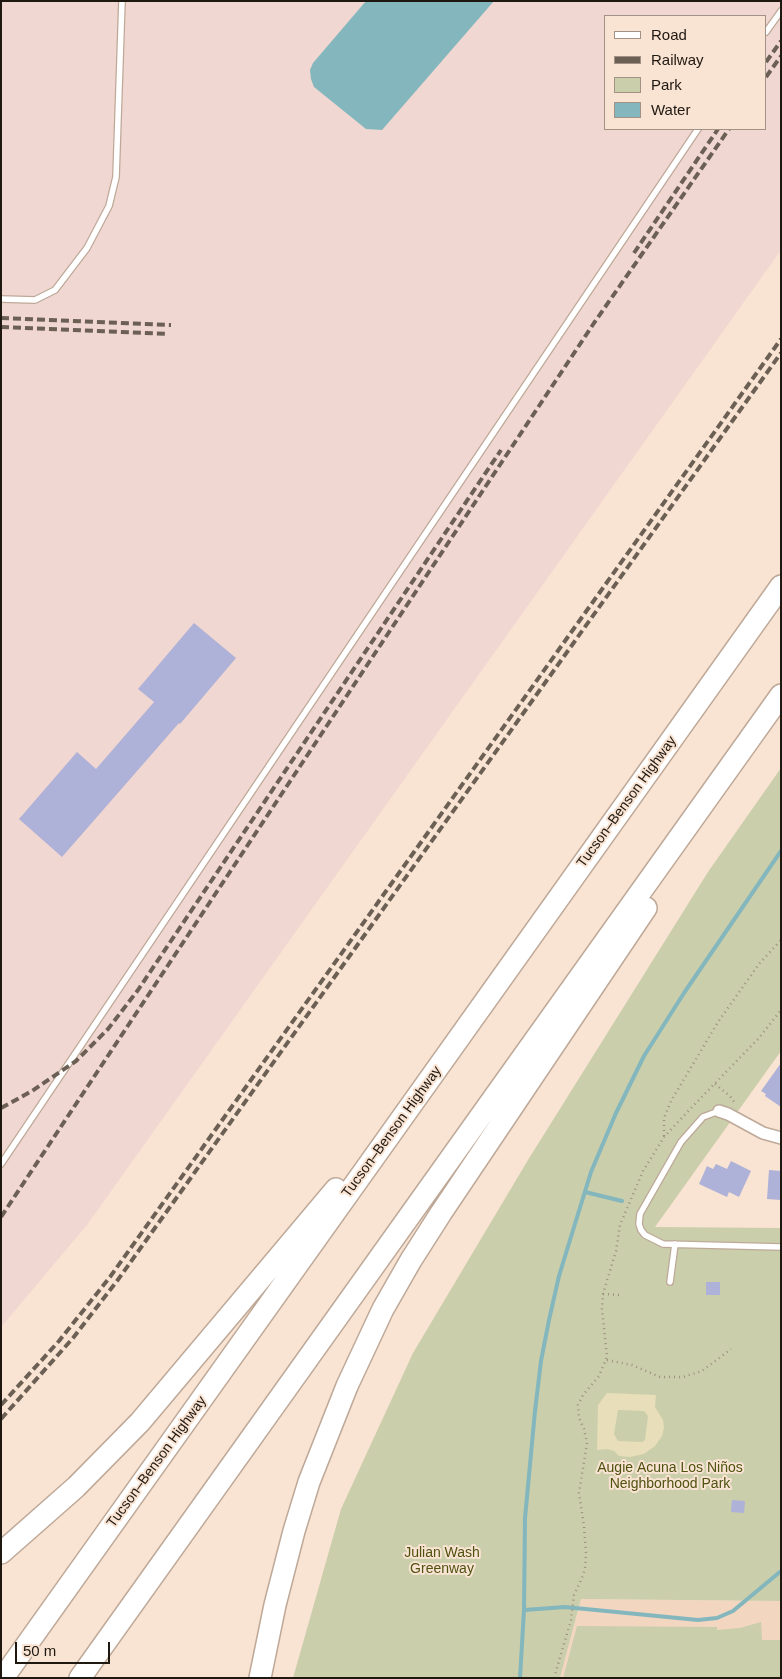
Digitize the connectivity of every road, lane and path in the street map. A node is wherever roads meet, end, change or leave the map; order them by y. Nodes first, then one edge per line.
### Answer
1 (122, 1) edge
2 (781, 11) edge
3 (767, 31) edge
4 (697, 130) edge
5 (1, 299) edge
6 (781, 586) edge
7 (781, 695) edge
8 (781, 705) edge
9 (781, 940) edge
10 (781, 1010) edge
11 (441, 1064) junction
12 (714, 1084) junction
13 (719, 1111) joint
14 (742, 1121) junction
15 (664, 1137) junction
16 (781, 1138) edge
17 (1, 1164) edge
18 (675, 1244) junction
19 (781, 1247) edge
20 (670, 1282) dead end
21 (602, 1294) junction
22 (620, 1295) dead end
23 (731, 1349) dead end
24 (606, 1360) junction
25 (1, 1553) edge
26 (3, 1678) edge
27 (80, 1678) edge
28 (260, 1678) edge
29 (554, 1678) edge

1 - 5 lane
2 - 3 lane
4 - 17 lane
6 - 11 highway, Tucson–Benson Highway
7 - 27 highway
8 - 28 highway
9 - 15 path
10 - 12 path
11 - 25 highway
11 - 26 highway, Tucson–Benson Highway
12 - 14 path
12 - 15 path
13 - 14 street
13 - 18 lane
14 - 16 street
15 - 21 path
18 - 19 lane
18 - 20 lane
21 - 22 path
21 - 24 path
23 - 24 path
24 - 29 path

